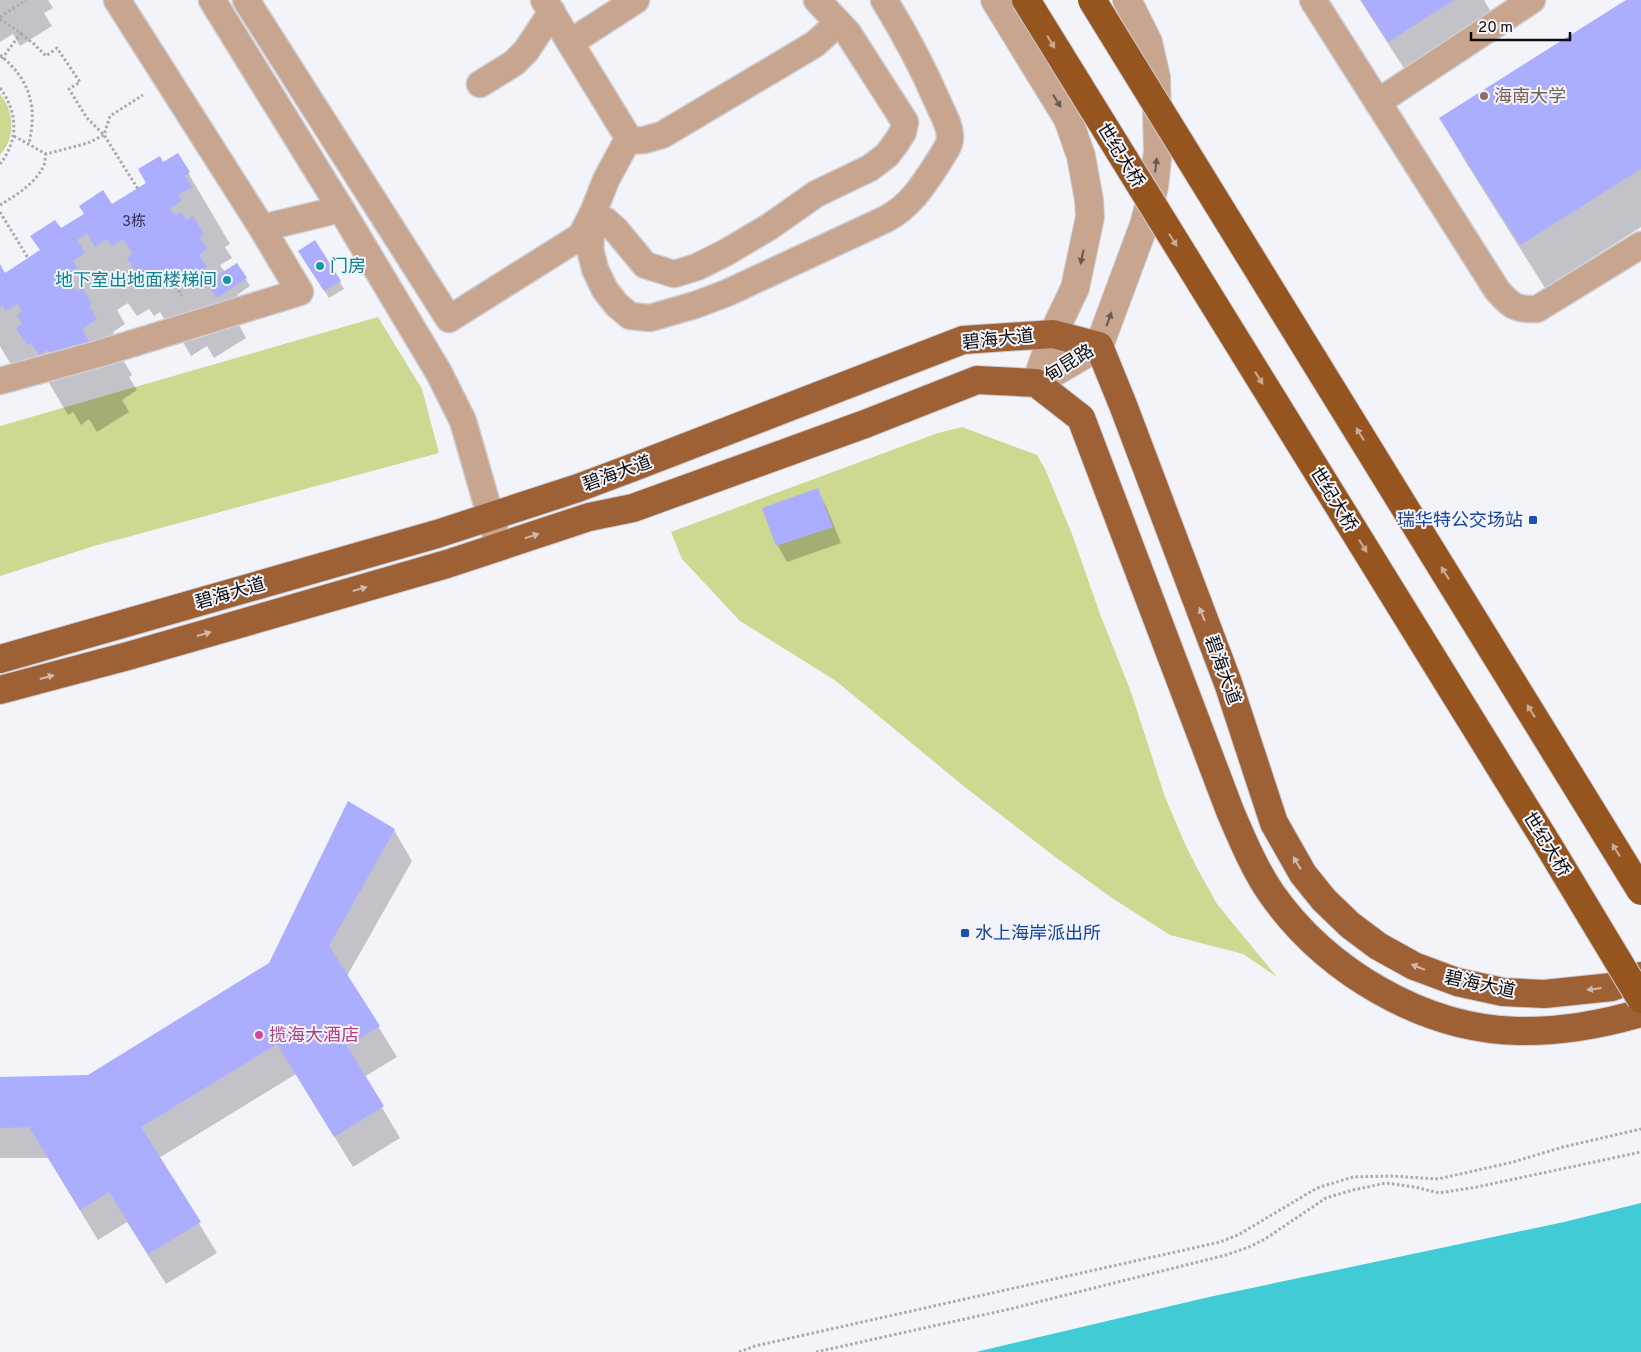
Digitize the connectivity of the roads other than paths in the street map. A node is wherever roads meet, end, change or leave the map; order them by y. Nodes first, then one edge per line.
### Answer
1 (117, 0) edge
2 (212, 0) edge
3 (246, 0) edge
4 (636, 0) edge
5 (817, 0) edge
6 (884, 0) edge
7 (995, 0) edge
8 (1026, 0) edge
9 (1092, 0) edge
10 (1128, 0) edge
11 (1313, 0) edge
12 (1526, 2) edge
13 (548, 6) edge
14 (838, 23) junction
15 (571, 42) junction
16 (480, 84) dead end
17 (1378, 102) junction
18 (627, 141) junction
19 (341, 209) junction
20 (593, 213) junction
21 (262, 228) junction
22 (1641, 245) edge
23 (1053, 334) junction
24 (1099, 346) junction
25 (0, 381) edge
26 (1036, 383) junction
27 (491, 517) junction
28 (499, 546) junction
29 (0, 659) edge
30 (0, 690) edge
31 (1641, 891) edge
32 (1641, 976) edge
33 (1641, 999) edge
34 (1641, 1013) edge

1 - 21 street
2 - 19 street
3 - 20 street
4 - 15 street
5 - 14 street
6 - 20 street
7 -> 23 street, 甸昆路
8 -> 33 highway, 世纪大桥, bridge
31 -> 9 highway, bridge
24 -> 10 street, 甸昆路
11 - 17 street
12 - 17 street
13 - 15 street
13 - 16 street
14 - 18 street
14 - 20 street
15 - 18 street
17 - 22 street
18 - 20 street
19 - 21 street
19 - 27 street
21 - 25 street
23 - 24 main road, 碧海大道
23 - 26 street, 甸昆路
23 - 27 main road, 碧海大道
24 - 26 street, 甸昆路
32 -> 24 main road, 碧海大道
28 -> 26 main road, 碧海大道
26 - 34 main road
27 - 28 street
27 - 29 main road, 碧海大道
30 -> 28 main road, 碧海大道

